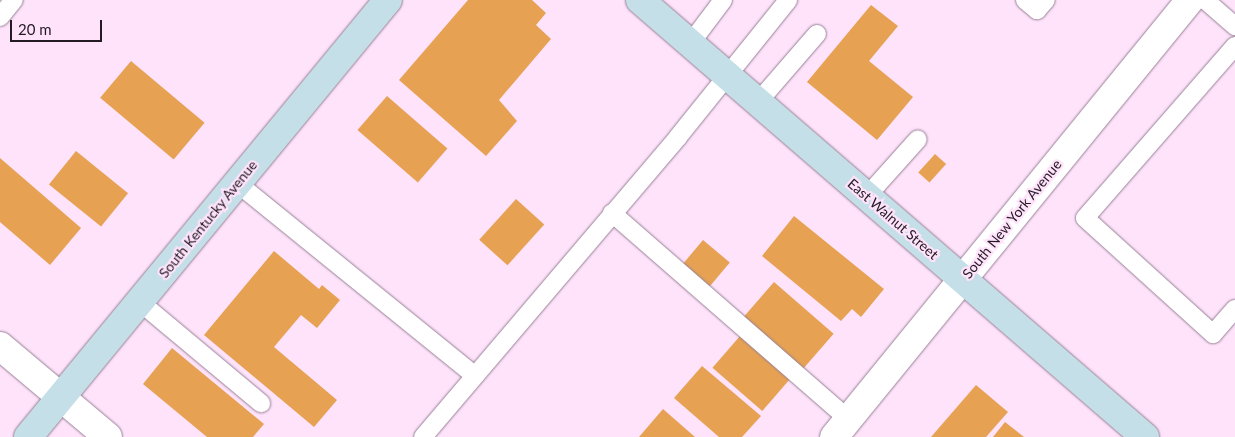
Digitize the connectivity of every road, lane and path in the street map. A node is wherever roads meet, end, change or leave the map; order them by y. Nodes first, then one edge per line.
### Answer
1 (14, 0) edge
2 (388, 0) edge
3 (640, 0) edge
4 (724, 0) edge
5 (788, 0) edge
6 (1024, 0) edge
7 (1046, 0) edge
8 (1190, 0) edge
9 (1205, 0) edge
10 (0, 17) edge
11 (1235, 26) edge
12 (817, 34) dead end
13 (690, 44) junction
14 (1235, 46) edge
15 (727, 75) junction
16 (758, 102) junction
17 (918, 139) dead end
18 (237, 183) junction
19 (867, 196) junction
20 (612, 213) junction
21 (963, 280) junction
22 (140, 302) junction
23 (1235, 309) edge
24 (0, 346) edge
25 (475, 376) junction
26 (61, 398) junction
27 (261, 403) dead end
28 (841, 428) edge
29 (28, 437) edge
30 (108, 437) edge
31 (424, 437) edge
32 (1145, 437) edge

1 - 10 lane
2 - 18 main road, South Kentucky Avenue
3 - 13 main road, East Walnut Street
4 - 13 lane
5 - 15 lane
6 - 7 lane
8 - 21 street, South New York Avenue
9 - 11 lane
12 - 16 lane
13 - 15 main road, East Walnut Street
14 - 23 lane
15 - 16 main road, East Walnut Street
15 - 20 lane
16 - 19 main road, East Walnut Street
17 - 19 lane
18 - 22 main road, South Kentucky Avenue
18 - 25 lane
19 - 21 main road, East Walnut Street
20 - 25 lane
20 - 28 lane
21 - 28 street, South New York Avenue
21 - 32 main road, East Walnut Street
22 - 26 main road, South Kentucky Avenue
22 - 27 lane
24 - 26 street
25 - 31 lane
26 - 29 main road, South Kentucky Avenue
26 - 30 street

